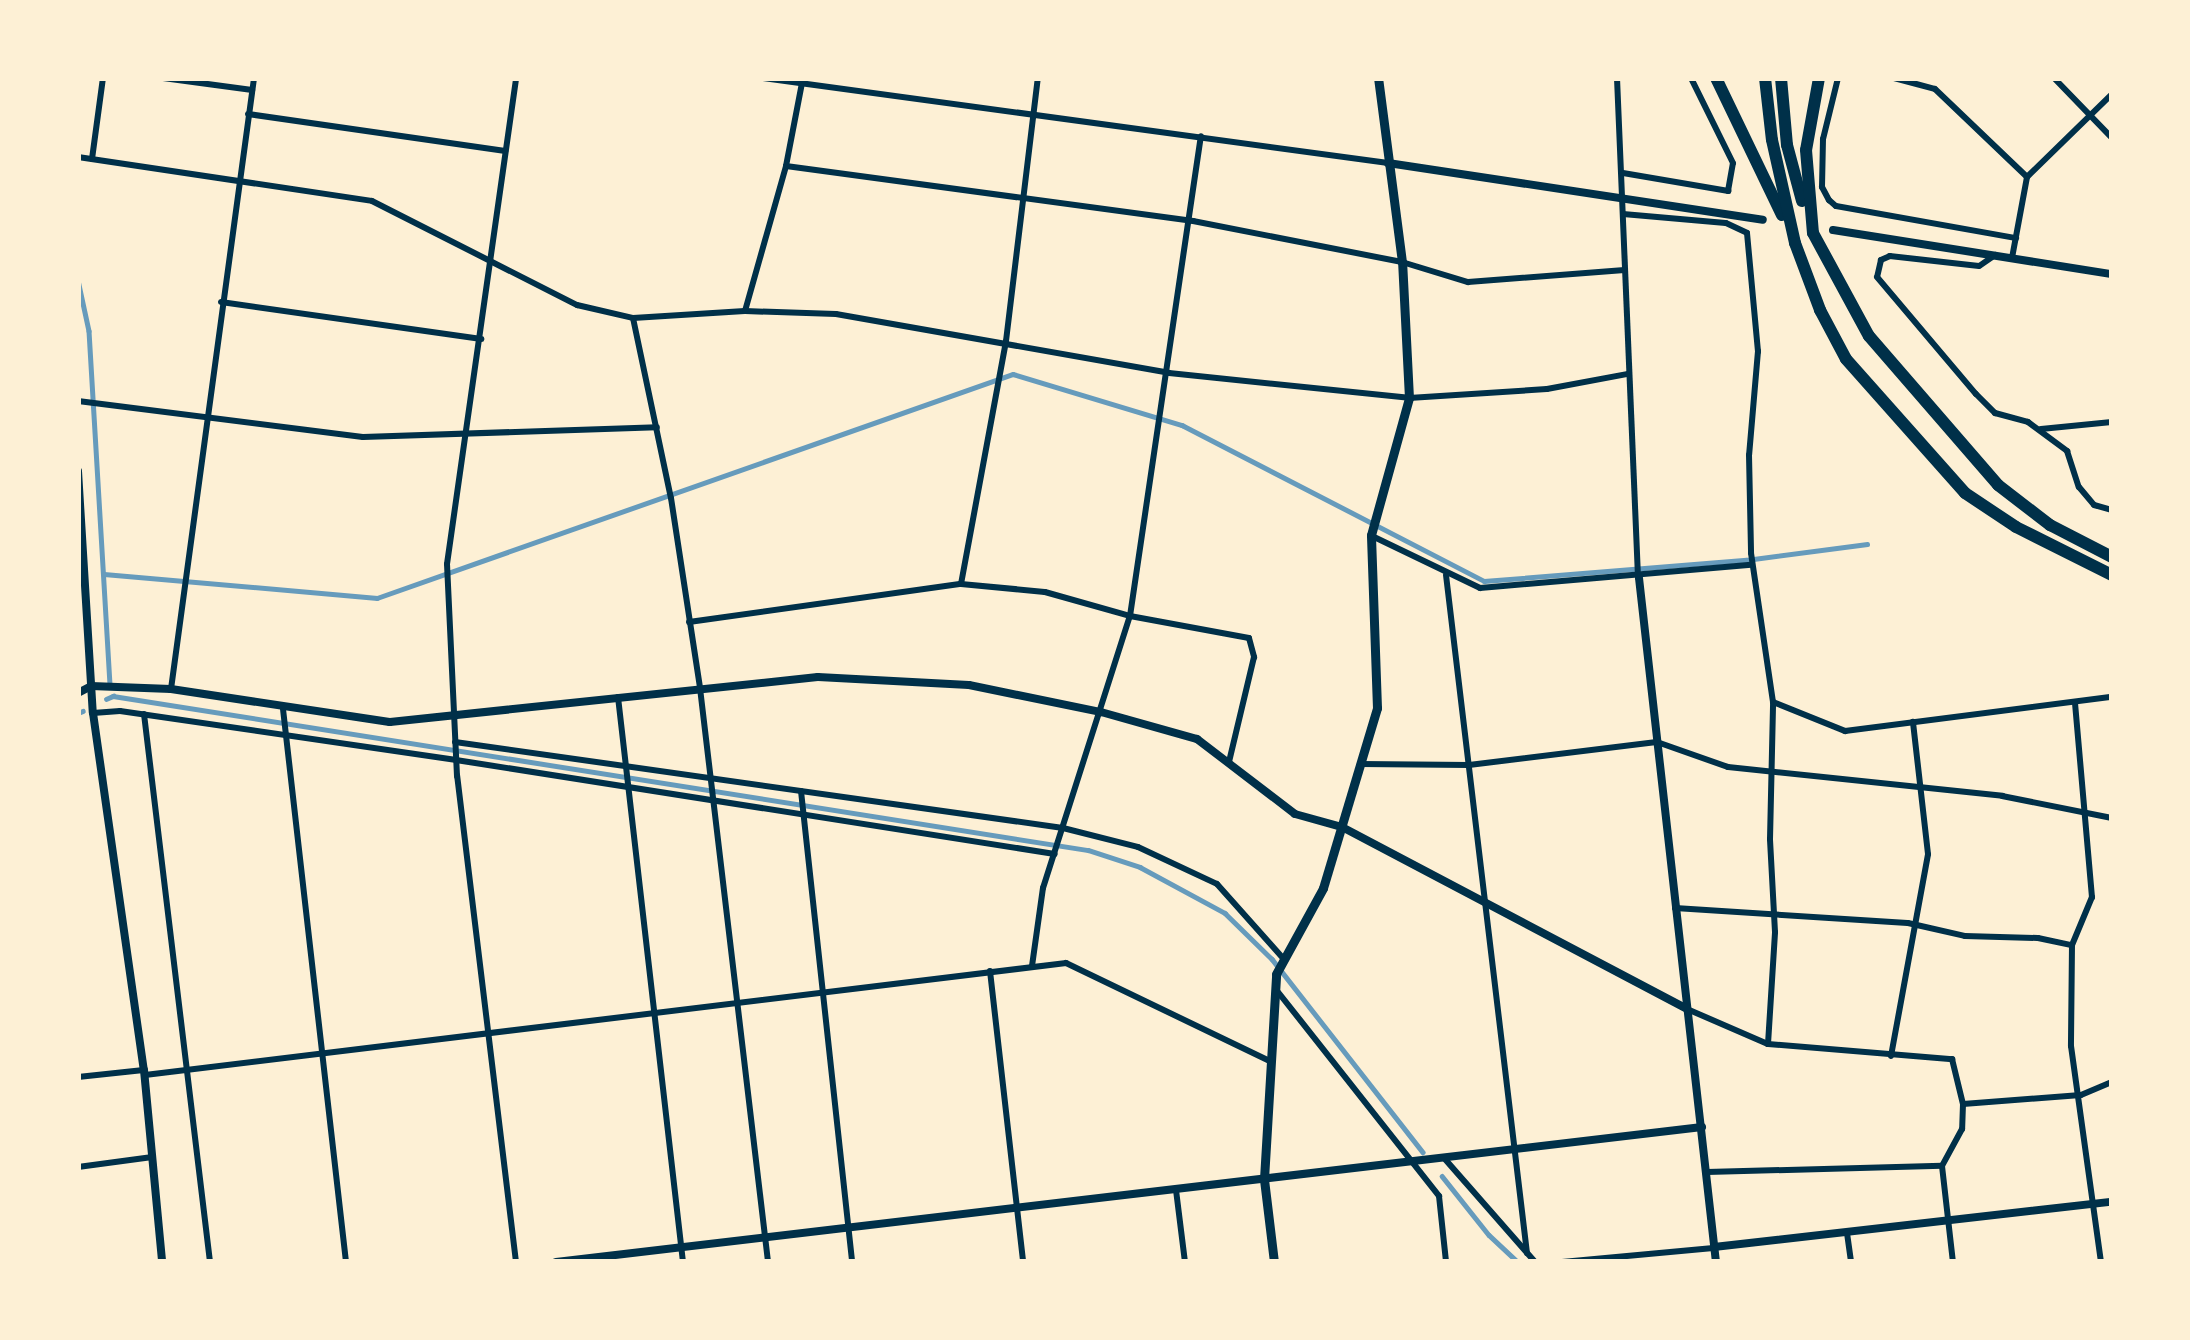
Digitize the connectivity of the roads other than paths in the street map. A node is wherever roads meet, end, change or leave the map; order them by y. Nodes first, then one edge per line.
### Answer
1 (103, 78) edge
2 (163, 78) edge
3 (254, 78) edge
4 (516, 78) edge
5 (763, 78) edge
6 (1038, 78) edge
7 (1378, 78) edge
8 (1617, 78) edge
9 (1691, 78) edge
10 (1716, 78) edge
11 (1766, 78) edge
12 (1781, 78) edge
13 (1819, 78) edge
14 (1838, 78) edge
15 (1894, 78) edge
16 (2054, 78) edge
17 (802, 81) edge
18 (252, 90) junction
19 (2112, 94) edge
20 (248, 114) junction
21 (1032, 114) junction
22 (2090, 116) junction
23 (1202, 136) junction
24 (2112, 138) edge
25 (505, 151) junction
26 (78, 157) edge
27 (92, 159) junction
28 (1388, 163) junction
29 (786, 166) junction
30 (1623, 173) junction
31 (2027, 177) junction
32 (238, 182) junction
33 (1622, 195) junction
34 (1021, 198) junction
35 (1623, 214) junction
36 (1763, 220) dead end
37 (1193, 221) junction
38 (1833, 230) dead end
39 (1813, 233) junction
40 (2016, 238) junction
41 (1796, 243) junction
42 (1995, 255) junction
43 (2012, 258) junction
44 (491, 262) junction
45 (1402, 262) junction
46 (1625, 270) junction
47 (2112, 274) edge
48 (220, 302) junction
49 (745, 311) junction
50 (633, 318) junction
51 (481, 339) junction
52 (1006, 341) junction
53 (1168, 373) junction
54 (1627, 374) junction
55 (1409, 398) junction
56 (81, 401) edge
57 (205, 414) junction
58 (2112, 422) edge
59 (657, 427) junction
60 (2037, 429) junction
61 (468, 430) junction
62 (78, 471) edge
63 (2112, 510) edge
64 (1372, 528) junction
65 (2112, 557) edge
66 (1751, 565) junction
67 (1446, 574) junction
68 (2112, 575) edge
69 (1639, 578) junction
70 (961, 584) junction
71 (1130, 616) junction
72 (689, 622) junction
73 (96, 686) junction
74 (700, 688) junction
75 (171, 689) junction
76 (78, 692) edge
77 (617, 697) junction
78 (2112, 697) edge
79 (1773, 702) junction
80 (2075, 702) junction
81 (283, 712) junction
82 (1101, 712) junction
83 (94, 713) junction
84 (144, 714) junction
85 (453, 715) junction
86 (1913, 722) junction
87 (286, 733) junction
88 (1657, 742) junction
89 (455, 743) junction
90 (456, 757) junction
91 (1228, 762) junction
92 (1360, 764) junction
93 (1469, 765) junction
94 (626, 769) junction
95 (1772, 772) junction
96 (712, 780) junction
97 (628, 784) junction
98 (1921, 786) junction
99 (801, 793) junction
100 (715, 799) junction
101 (803, 812) junction
102 (2088, 813) junction
103 (2112, 818) edge
104 (1342, 827) junction
105 (1062, 832) junction
106 (1056, 852) junction
107 (1484, 900) junction
108 (1676, 908) junction
109 (1774, 914) junction
110 (1918, 929) junction
111 (2072, 945) junction
112 (1282, 960) junction
113 (1032, 966) junction
114 (990, 971) junction
115 (1274, 987) junction
116 (820, 992) junction
117 (740, 1002) junction
118 (1687, 1009) junction
119 (654, 1012) junction
120 (489, 1033) junction
121 (1768, 1045) junction
122 (320, 1054) junction
123 (1891, 1056) junction
124 (1270, 1061) junction
125 (186, 1070) junction
126 (144, 1073) junction
127 (78, 1077) edge
128 (2112, 1082) edge
129 (2081, 1095) junction
130 (1963, 1104) junction
131 (1702, 1127) junction
132 (1514, 1150) junction
133 (154, 1157) junction
134 (1444, 1158) junction
135 (1411, 1162) junction
136 (1942, 1166) junction
137 (78, 1167) edge
138 (1707, 1172) junction
139 (1264, 1179) junction
140 (1177, 1190) junction
141 (2112, 1202) edge
142 (2094, 1204) junction
143 (1017, 1208) junction
144 (1949, 1220) junction
145 (848, 1228) junction
146 (1847, 1233) junction
147 (766, 1238) junction
148 (682, 1247) junction
149 (1714, 1247) junction
150 (1528, 1253) junction
151 (162, 1262) edge
152 (210, 1262) edge
153 (346, 1262) edge
154 (515, 1262) edge
155 (556, 1262) edge
156 (683, 1262) edge
157 (768, 1262) edge
158 (852, 1262) edge
159 (1023, 1262) edge
160 (1185, 1262) edge
161 (1274, 1262) edge
162 (1446, 1262) edge
163 (1535, 1262) edge
164 (1562, 1262) edge
165 (1716, 1262) edge
166 (1851, 1262) edge
167 (1953, 1262) edge
168 (2102, 1262) edge

1 - 27 street
2 - 18 street
3 - 18 street
4 - 25 street
5 - 17 street
6 - 21 street
7 - 28 main road
8 - 30 street
9 - 30 street
10 - 41 highway
11 - 41 highway
12 - 39 highway
13 - 39 highway
14 - 40 street
15 - 31 street
16 - 22 street
17 - 21 street
17 - 29 street
18 - 20 street
19 - 22 street
20 - 25 street
20 - 32 street
21 - 23 street
21 - 34 street
22 - 24 street
22 - 31 street
23 - 28 street
23 - 37 street
25 - 44 street
26 - 27 street
27 - 32 street
28 - 33 street
28 - 45 main road
29 - 34 street
29 - 49 street
30 - 33 street
31 - 40 street
32 - 44 street
32 - 48 street
33 - 35 street
33 - 36 street
34 - 37 street
34 - 52 street
35 - 46 street
35 - 66 street
37 - 45 street
37 - 53 street
38 - 42 street
39 - 65 highway
40 - 43 street
41 - 68 highway
42 - 43 street
42 - 60 street
43 - 47 street
44 - 50 street
44 - 51 street
45 - 46 street
45 - 55 main road
46 - 54 street
48 - 51 street
48 - 57 street
49 - 50 street
49 - 52 street
50 - 59 street
51 - 61 street
52 - 53 street
52 - 70 street
53 - 55 street
53 - 71 street
54 - 55 street
54 - 69 street
55 - 64 main road
56 - 57 street
57 - 61 street
57 - 75 street
58 - 60 street
59 - 61 street
59 - 72 street
60 - 63 street
61 - 85 street
62 - 73 street
64 - 67 street
64 - 92 main road
66 - 69 street
66 - 79 street
67 - 69 street
67 - 93 street
69 - 88 street
70 - 71 street
70 - 72 street
71 - 82 street
71 - 91 street
72 - 74 street
73 - 75 street
73 - 76 street
73 - 83 street
74 - 77 street
74 - 82 street
74 - 96 street
75 - 81 street
77 - 85 street
77 - 94 street
78 - 80 street
79 - 86 street
79 - 95 street
80 - 86 street
80 - 102 street
81 - 85 street
81 - 87 street
82 - 91 street
82 - 105 street
83 - 84 street
83 - 126 street
84 - 87 street
84 - 125 street
85 - 89 street
86 - 98 street
87 - 90 street
87 - 122 street
88 - 93 street
88 - 95 street
88 - 108 street
89 - 90 street
89 - 94 street
90 - 97 street
90 - 120 street
91 - 104 street
92 - 93 street
92 - 104 main road
93 - 107 street
94 - 96 street
94 - 97 street
95 - 98 street
95 - 109 street
96 - 99 street
96 - 100 street
97 - 100 street
97 - 119 street
98 - 102 street
98 - 110 street
99 - 101 street
99 - 105 street
100 - 101 street
100 - 117 street
101 - 106 street
101 - 116 street
102 - 103 street
102 - 111 street
104 - 107 street
104 - 112 main road
105 - 106 street
105 - 112 street
106 - 113 street
107 - 118 street
107 - 132 street
108 - 109 street
108 - 118 street
109 - 110 street
109 - 121 street
110 - 111 street
110 - 123 street
111 - 129 street
112 - 115 main road
113 - 114 street
113 - 124 street
114 - 116 street
114 - 143 street
115 - 124 main road
115 - 135 street
116 - 117 street
116 - 145 street
117 - 119 street
117 - 147 street
118 - 121 street
118 - 131 street
119 - 120 street
119 - 148 street
120 - 122 street
120 - 154 street
121 - 123 street
122 - 125 street
122 - 153 street
123 - 130 street
124 - 139 main road
125 - 126 street
125 - 152 street
126 - 127 street
126 - 133 street
128 - 129 street
129 - 130 street
129 - 142 street
130 - 136 street
131 - 132 street
131 - 138 street
132 - 134 street
132 - 150 street
133 - 137 street
133 - 151 street
134 - 135 street
134 - 150 street
135 - 139 street
135 - 162 street
136 - 138 street
136 - 144 street
138 - 149 street
139 - 140 street
139 - 161 main road
140 - 143 street
140 - 160 street
141 - 142 street
142 - 144 street
142 - 168 street
143 - 145 street
143 - 159 street
144 - 146 street
144 - 167 street
145 - 147 street
145 - 158 street
146 - 149 street
146 - 166 street
147 - 148 street
147 - 157 street
148 - 155 street
148 - 156 street
149 - 164 street
149 - 165 street
150 - 163 street

